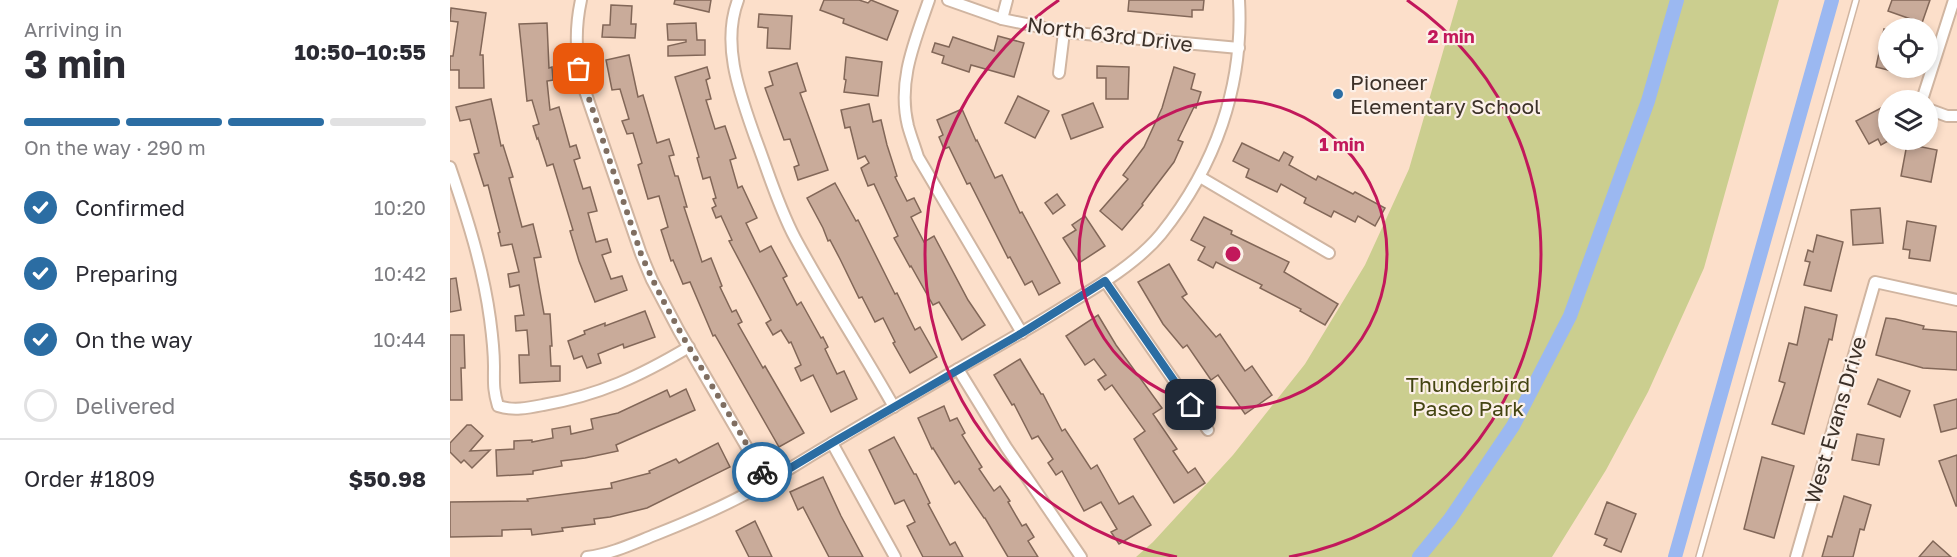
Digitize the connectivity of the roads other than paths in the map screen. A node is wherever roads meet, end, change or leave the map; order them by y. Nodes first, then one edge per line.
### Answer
1 (581, 0) edge
2 (738, 0) edge
3 (929, 0) edge
4 (948, 0) edge
5 (1007, 0) edge
6 (1239, 0) edge
7 (1856, 0) edge
8 (1954, 0) edge
9 (1002, 19) junction
10 (1064, 32) junction
11 (1239, 48) junction
12 (1059, 73) dead end
13 (1925, 90) edge
14 (1938, 113) edge
15 (1957, 116) edge
16 (450, 167) edge
17 (1200, 177) junction
18 (1329, 253) dead end
19 (1105, 281) junction
20 (1957, 300) edge
21 (1022, 333) junction
22 (689, 347) junction
23 (958, 369) junction
24 (894, 407) junction
25 (1208, 430) dead end
26 (832, 443) junction
27 (767, 482) junction
28 (587, 557) edge
29 (895, 557) edge
30 (1082, 557) edge
31 (1699, 557) edge
32 (1796, 557) edge

1 - 22 street
2 - 24 street
3 - 21 street
4 - 9 street, North 63rd Drive
5 - 9 street
6 - 11 street
7 - 31 lane
8 - 13 street
9 - 10 street, North 63rd Drive
10 - 11 street, North 63rd Drive
10 - 12 street
11 - 17 street
14 - 15 street
16 - 22 street
17 - 18 street
17 - 19 street
19 - 21 street
19 - 25 street
20 - 32 street, West Evans Drive
21 - 23 street
22 - 27 street
23 - 24 street
23 - 30 street
24 - 26 street
26 - 27 street
26 - 29 street
27 - 28 street

